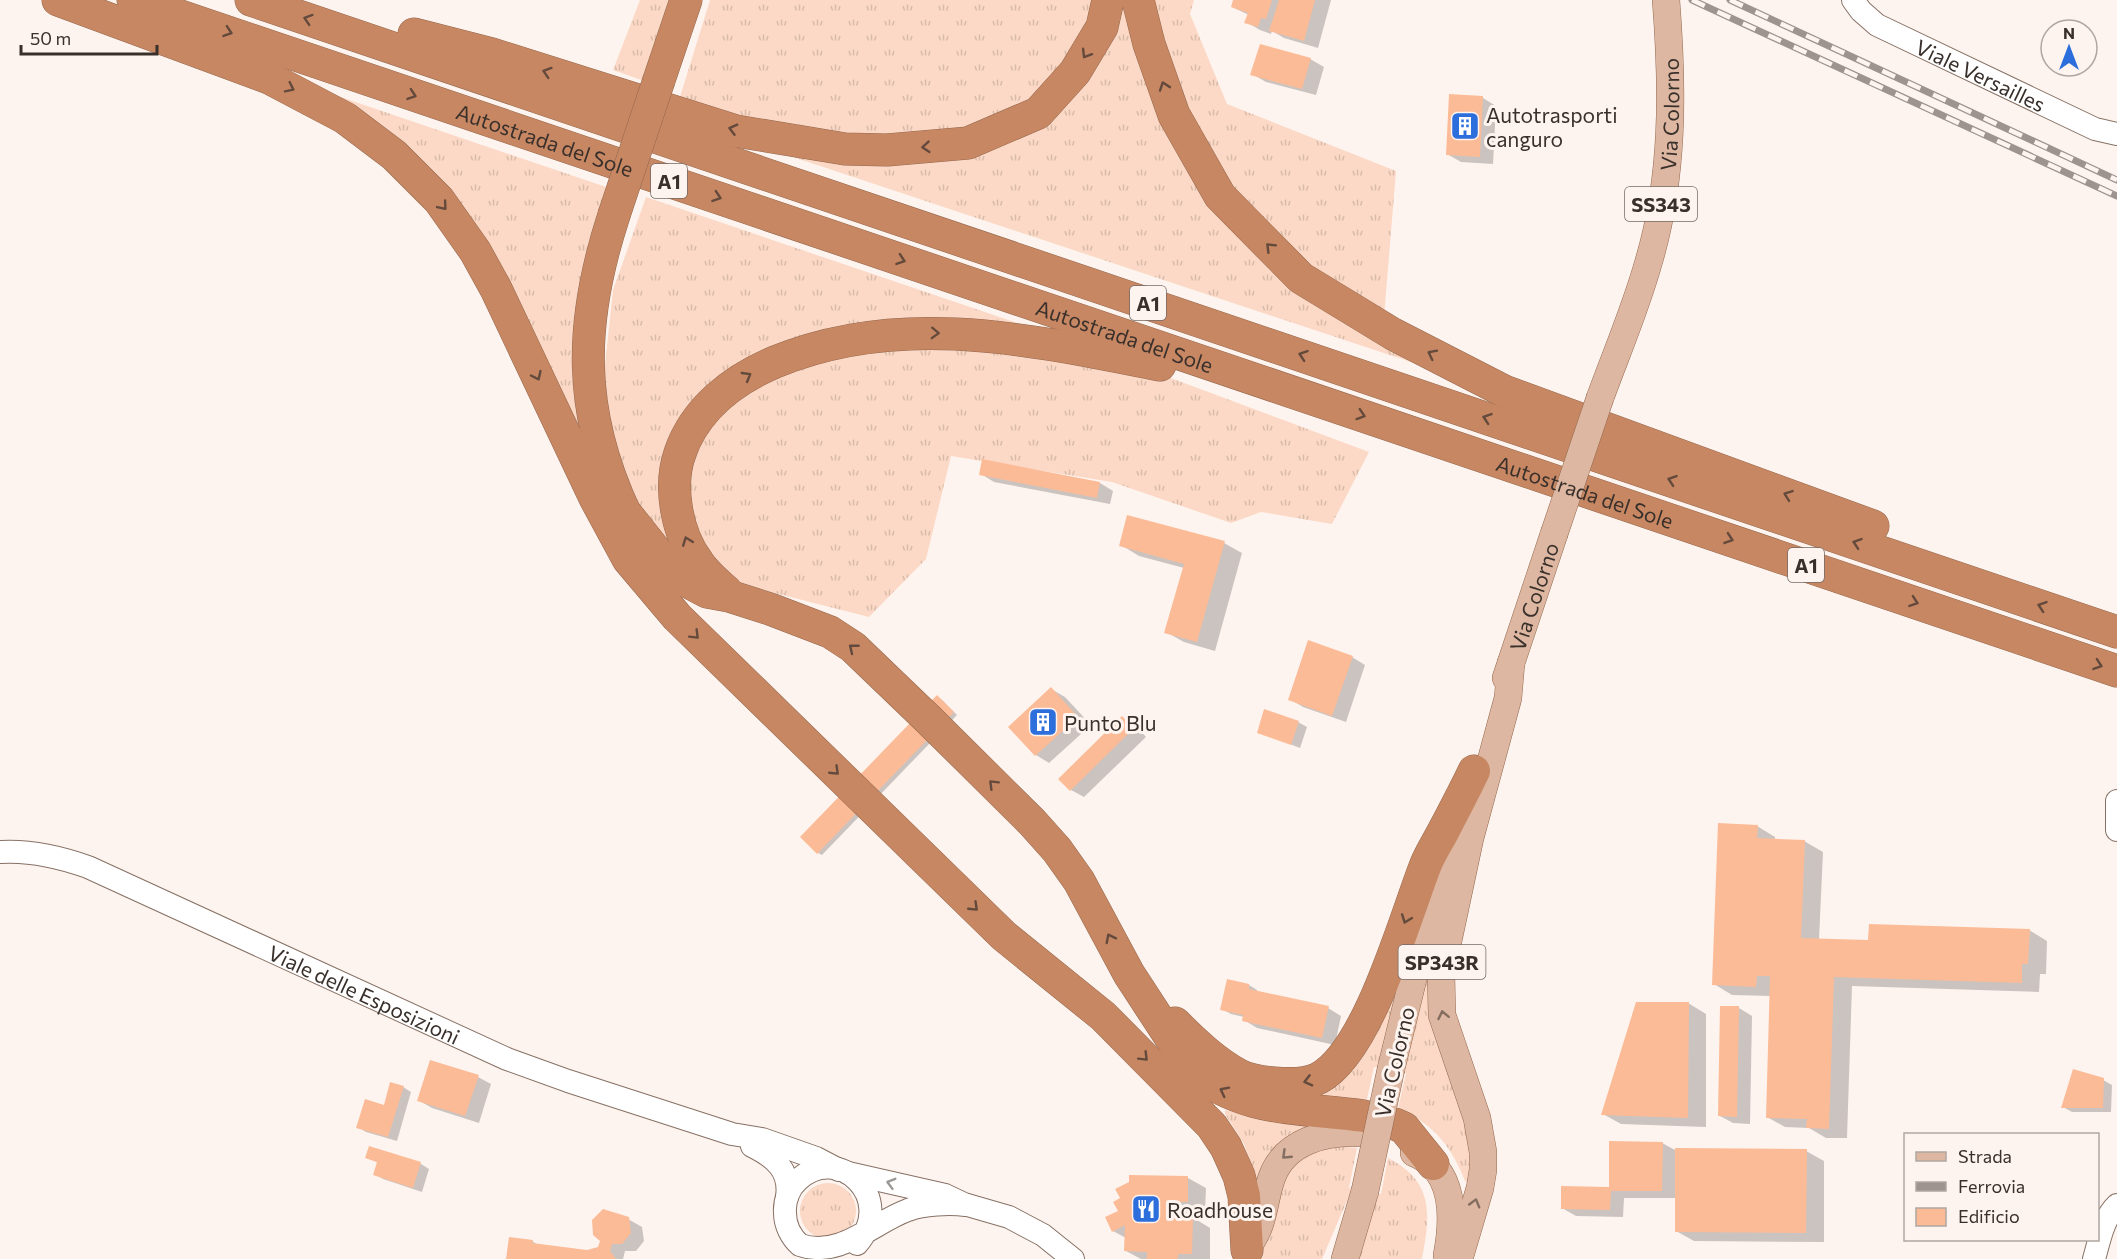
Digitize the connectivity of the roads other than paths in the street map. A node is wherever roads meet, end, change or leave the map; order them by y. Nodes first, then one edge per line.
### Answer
1 (58, 0) edge
2 (132, 0) edge
3 (251, 0) edge
4 (686, 0) edge
5 (1108, 0) edge
6 (1138, 0) edge
7 (1666, 0) edge
8 (1853, 0) edge
9 (363, 37) junction
10 (2117, 134) edge
11 (1206, 363) junction
12 (624, 511) junction
13 (1932, 568) junction
14 (656, 592) junction
15 (738, 599) junction
16 (2117, 632) edge
17 (1511, 663) junction
18 (2117, 671) edge
19 (1474, 771) junction
20 (2117, 801) edge
21 (2117, 830) edge
22 (0, 852) edge
23 (1139, 989) junction
24 (1362, 1124) joint
25 (1394, 1132) dead end
26 (732, 1134) junction
27 (1433, 1164) joint
28 (842, 1171) junction
29 (787, 1197) junction
30 (1362, 1200) junction
31 (966, 1205) junction
32 (2117, 1205) edge
33 (857, 1244) junction
34 (1246, 1255) edge
35 (1073, 1259) edge
36 (1331, 1259) edge
37 (1345, 1259) edge
38 (1446, 1259) edge
39 (1459, 1259) edge
40 (2094, 1259) edge

1 -> 14 highway
2 -> 11 highway, Autostrada del Sole / A1
9 -> 3 highway, Autostrada del Sole / A1
4 - 12 highway, bridge
5 -> 9 highway
13 -> 6 highway
7 - 17 main road, Via Colorno / SS343, bridge
8 - 10 street, Viale Versailles
13 -> 9 highway, Autostrada del Sole / A1
15 -> 11 highway
11 -> 18 highway, Autostrada del Sole / A1
12 - 14 highway
12 - 15 highway
16 -> 13 highway, Autostrada del Sole / A1
14 -> 34 highway
23 -> 15 highway
17 - 19 main road, Via Colorno / SS343
39 -> 17 main road, SP343R
19 -> 23 highway
19 - 30 main road, Via Colorno, bridge
20 - 21 street
22 - 26 street, Viale delle Esposizioni
24 -> 23 highway
24 -> 34 main road
25 - 27 highway
26 - 28 street, Viale delle Esposizioni
26 - 29 street, Viale delle Esposizioni
27 - 38 main road
28 - 29 street, Viale delle Esposizioni
31 -> 28 street, Viale delle Esposizioni
28 - 33 street, Viale delle Esposizioni
29 - 33 street, Viale delle Esposizioni
30 - 36 main road
30 - 37 main road, Via Colorno
31 - 33 street, Viale delle Esposizioni
31 - 35 street, Viale delle Esposizioni
32 - 40 street

